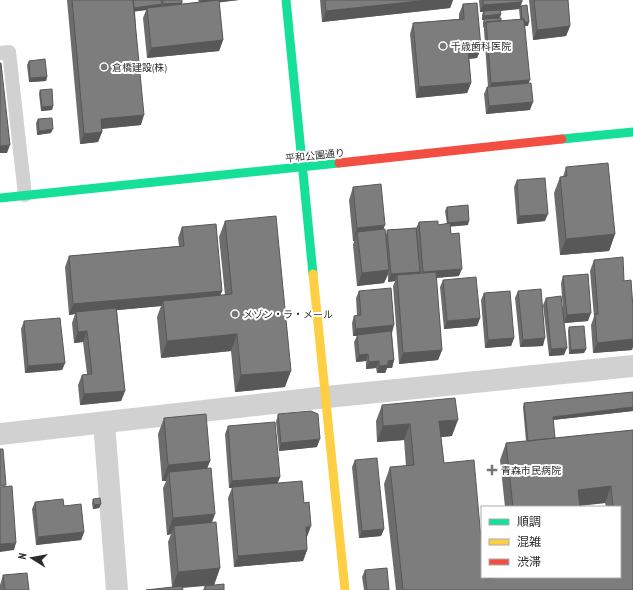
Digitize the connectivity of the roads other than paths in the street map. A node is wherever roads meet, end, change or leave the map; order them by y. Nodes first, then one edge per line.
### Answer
1 (286, 0) edge
2 (0, 53) edge
3 (633, 132) edge
4 (304, 167) junction
5 (25, 196) junction
6 (0, 198) edge
7 (633, 366) edge
8 (327, 397) junction
9 (104, 423) junction
10 (0, 434) edge
11 (117, 590) edge
12 (345, 590) edge

1 - 4 street
2 - 5 lane
3 - 4 street, 平和公園通り
4 - 5 street, 平和公園通り
4 - 8 street
5 - 6 street, 平和公園通り
7 - 8 street
8 - 9 street
8 - 12 street
9 - 10 street
9 - 11 street

